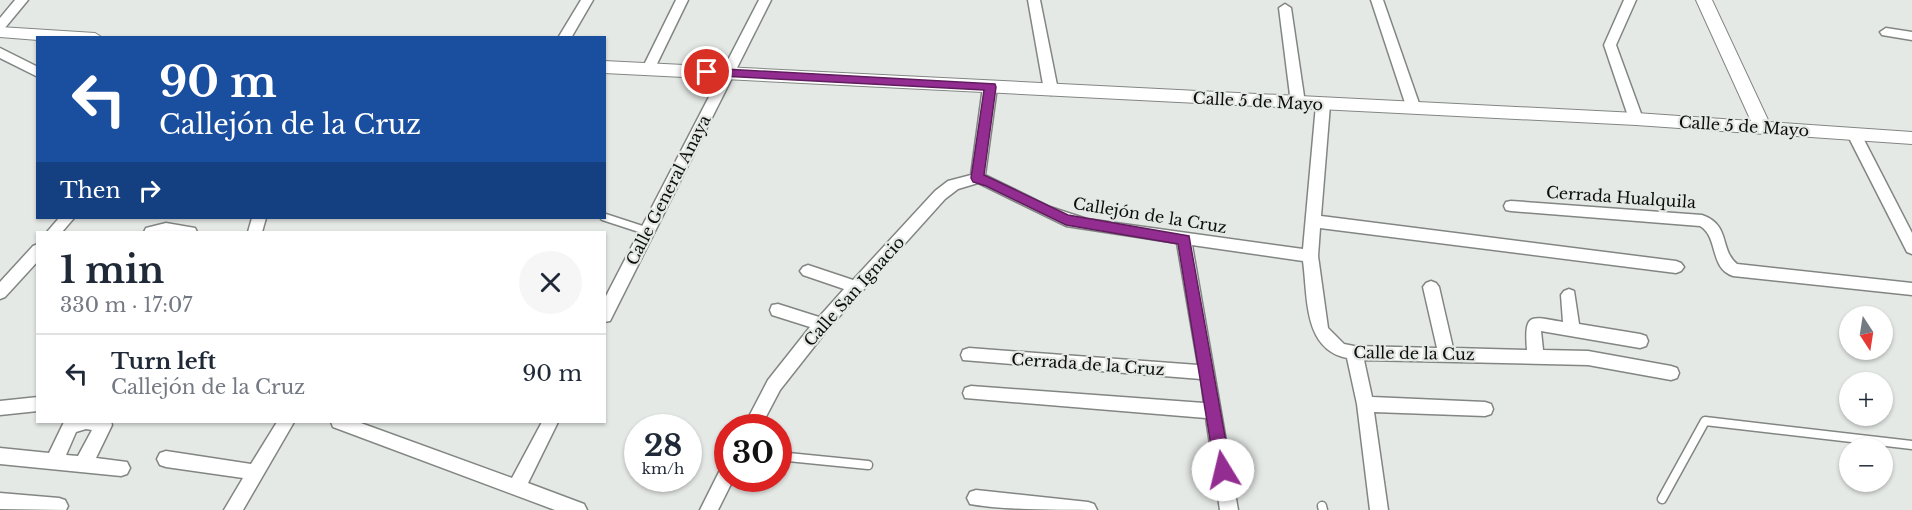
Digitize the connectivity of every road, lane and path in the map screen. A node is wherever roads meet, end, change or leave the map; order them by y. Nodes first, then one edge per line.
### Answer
1 (22, 0) edge
2 (587, 0) edge
3 (682, 0) edge
4 (765, 0) edge
5 (1034, 0) edge
6 (1377, 0) edge
7 (1630, 0) edge
8 (1704, 0) edge
9 (1285, 8) dead end
10 (0, 26) edge
11 (0, 32) edge
12 (1886, 32) dead end
13 (63, 36) edge
14 (565, 36) edge
15 (1912, 36) edge
16 (0, 52) edge
17 (606, 67) edge
18 (648, 69) junction
19 (36, 72) edge
20 (726, 73) junction
21 (990, 87) junction
22 (1051, 90) junction
23 (1298, 104) junction
24 (1323, 105) junction
25 (1414, 109) junction
26 (1636, 119) junction
27 (1763, 126) junction
28 (1854, 134) junction
29 (1912, 138) edge
30 (978, 178) junction
31 (1511, 206) dead end
32 (606, 218) edge
33 (66, 219) edge
34 (1312, 221) junction
35 (55, 231) edge
36 (156, 231) edge
37 (182, 231) edge
38 (647, 231) junction
39 (1184, 240) junction
40 (1912, 248) edge
41 (36, 252) edge
42 (1310, 256) junction
43 (1676, 267) dead end
44 (808, 271) dead end
45 (856, 287) junction
46 (1431, 287) dead end
47 (1912, 289) edge
48 (1, 291) edge
49 (1569, 295) dead end
50 (778, 310) dead end
51 (606, 312) edge
52 (822, 324) junction
53 (1572, 330) junction
54 (1640, 341) dead end
55 (1354, 353) junction
56 (1446, 354) junction
57 (969, 355) dead end
58 (1536, 356) junction
59 (1208, 373) junction
60 (1671, 373) dead end
61 (971, 393) dead end
62 (36, 404) edge
63 (1365, 404) junction
64 (0, 408) edge
65 (1485, 409) dead end
66 (1214, 411) junction
67 (758, 414) edge
68 (83, 423) edge
69 (93, 423) edge
70 (285, 423) edge
71 (342, 423) edge
72 (549, 423) edge
73 (1912, 445) edge
74 (0, 456) edge
75 (792, 457) edge
76 (166, 459) dead end
77 (54, 462) junction
78 (83, 464) junction
79 (868, 465) dead end
80 (121, 468) dead end
81 (255, 472) junction
82 (517, 486) junction
83 (718, 492) edge
84 (976, 498) dead end
85 (1662, 499) dead end
86 (0, 501) edge
87 (58, 508) edge
88 (233, 510) edge
89 (578, 510) edge
90 (709, 510) edge
91 (1088, 510) edge
92 (1229, 510) edge
93 (1379, 510) edge

1 - 10 street
2 - 14 street
3 - 18 street
4 - 20 street, Calle General Anaya
5 - 22 street
6 - 25 street
7 - 26 street
8 - 27 street
9 - 23 street
11 - 13 street
12 - 15 street
16 - 19 street
17 - 18 street, Calle 5 de Mayo
18 - 20 street, Calle 5 de Mayo
20 - 21 street, Calle 5 de Mayo
20 - 38 street, Calle General Anaya
21 - 22 street, Calle 5 de Mayo
21 - 30 street
22 - 23 street, Calle 5 de Mayo
23 - 24 street, Calle 5 de Mayo
24 - 25 street, Calle 5 de Mayo
24 - 34 street, Calle de la Cuz
25 - 26 street, Calle 5 de Mayo
26 - 27 street, Calle 5 de Mayo
27 - 28 street, Calle 5 de Mayo
28 - 29 street, Calle 5 de Mayo
28 - 40 street
30 - 39 street, Callejón de la Cruz
30 - 45 street, Calle San Ignacio
31 - 47 street, Cerrada Hualquila
32 - 38 lane
33 - 35 street
34 - 42 street, Calle de la Cuz
34 - 43 street
36 - 37 street
38 - 51 street, Calle General Anaya
39 - 42 street, Callejón de la Cruz
39 - 59 street
41 - 48 street
42 - 55 street, Calle de la Cuz
44 - 45 street
45 - 52 street, Calle San Ignacio
46 - 56 street
49 - 53 street
50 - 52 street
52 - 67 street, Calle San Ignacio
53 - 54 street
53 - 58 street
55 - 56 street, Calle de la Cuz
55 - 63 street
56 - 58 street, Calle de la Cuz
57 - 59 street, Cerrada de la Cruz
58 - 60 street, Calle de la Cuz
59 - 66 street
61 - 66 street
62 - 64 street
63 - 65 street
63 - 93 street
66 - 92 street
68 - 77 street
69 - 78 street
70 - 81 street
71 - 82 street
72 - 82 street
73 - 85 lane
74 - 77 street
75 - 79 lane
76 - 81 street
77 - 78 street
78 - 80 street
81 - 88 street
82 - 89 street
83 - 90 street
84 - 91 street
86 - 87 street

